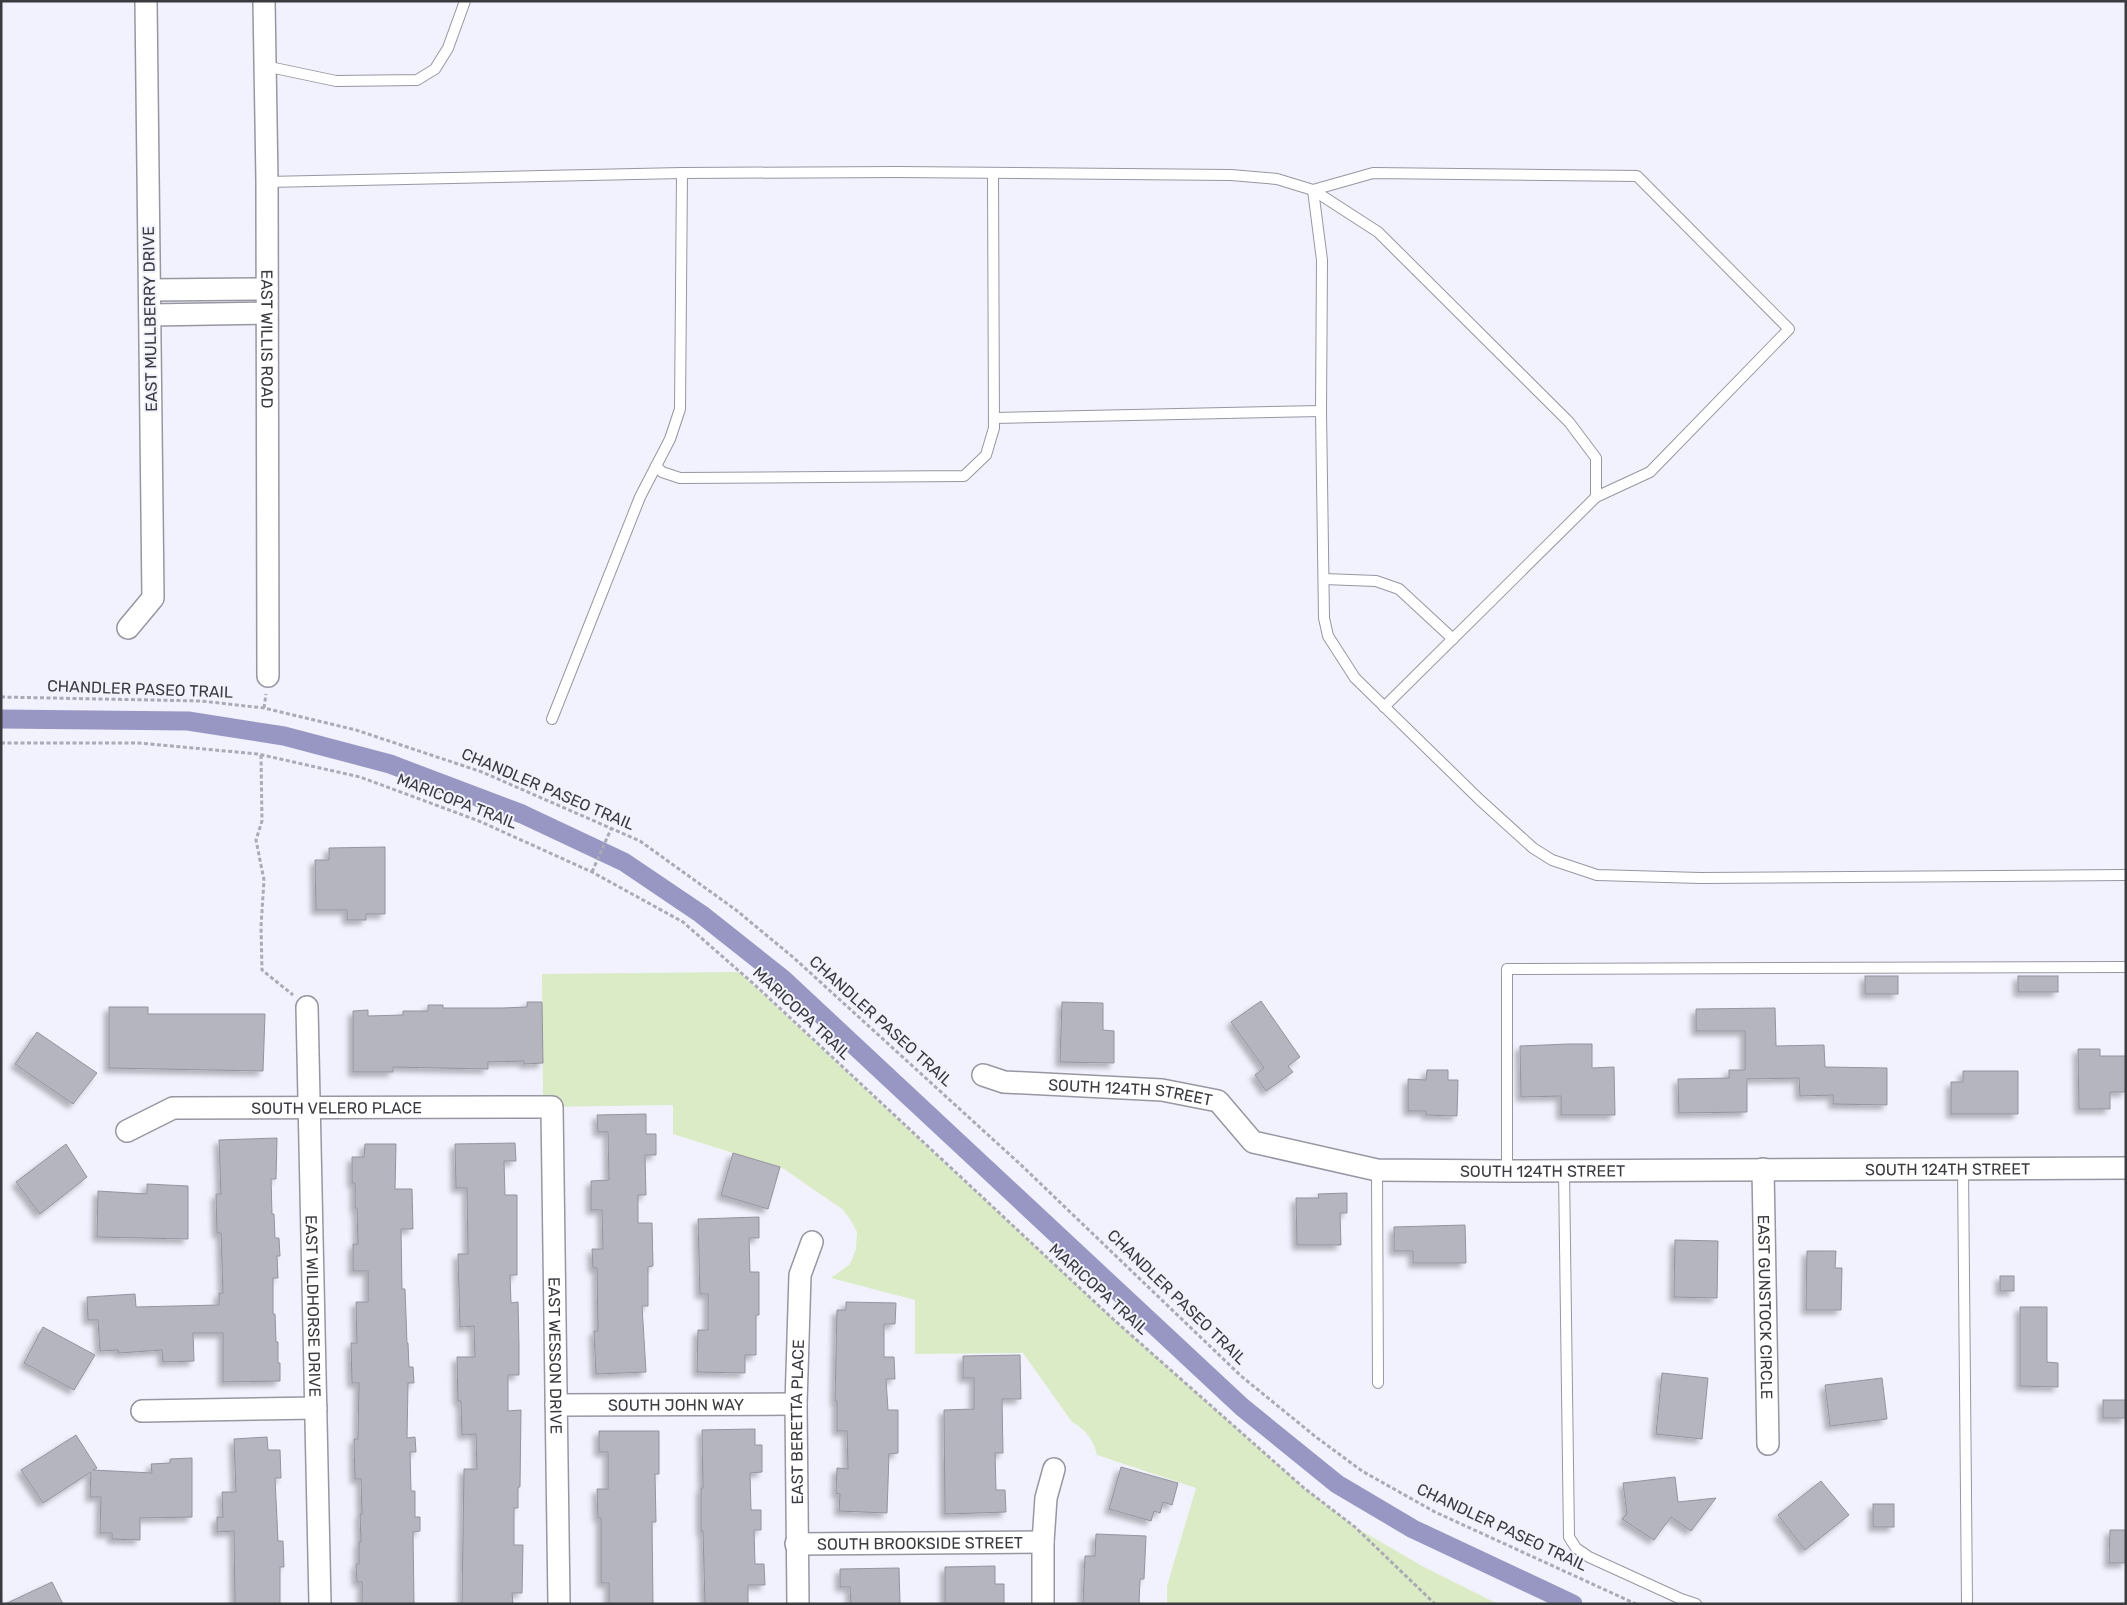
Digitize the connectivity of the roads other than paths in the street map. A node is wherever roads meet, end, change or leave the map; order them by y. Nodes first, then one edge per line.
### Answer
1 (146, 1) edge
2 (264, 1) edge
3 (465, 1) edge
4 (265, 66) junction
5 (682, 173) junction
6 (993, 173) junction
7 (267, 182) junction
8 (1313, 190) junction
9 (267, 289) junction
10 (150, 290) junction
11 (200, 290) junction
12 (267, 313) junction
13 (200, 314) junction
14 (150, 315) junction
15 (1321, 411) junction
16 (994, 418) junction
17 (656, 466) junction
18 (1596, 497) junction
19 (1324, 579) junction
20 (128, 628) dead end
21 (1453, 639) junction
22 (268, 676) dead end
23 (1384, 707) junction
24 (552, 719) dead end
25 (2126, 875) edge
26 (2126, 967) edge
27 (307, 1007) road end
28 (983, 1075) dead end
29 (309, 1107) junction
30 (552, 1107) joint
31 (127, 1131) dead end
32 (1963, 1168) junction
33 (2126, 1168) edge
34 (1763, 1169) junction
35 (1377, 1170) junction
36 (1564, 1171) junction
37 (1507, 1172) junction
38 (812, 1242) dead end
39 (1378, 1383) dead end
40 (796, 1404) junction
41 (556, 1405) junction
42 (316, 1408) junction
43 (142, 1411) dead end
44 (1768, 1444) dead end
45 (1054, 1469) dead end
46 (1043, 1542) junction
47 (796, 1544) junction
48 (320, 1604) edge
49 (559, 1604) edge
50 (798, 1604) edge
51 (1043, 1604) edge
52 (1696, 1604) edge
53 (1967, 1604) edge

1 - 10 street, EAST MULLBERRY DRIVE
2 - 4 street, EAST WILLIS ROAD
3 - 4 lane
4 - 7 street, EAST WILLIS ROAD
5 - 6 lane
5 - 7 lane
5 - 17 lane
6 - 8 lane
6 - 16 lane
7 - 9 street, EAST WILLIS ROAD
8 - 15 lane
8 - 18 lane
8 - 18 lane
9 - 11 street
9 - 12 street, EAST WILLIS ROAD
10 - 11 street
10 - 14 street, EAST MULLBERRY DRIVE
11 - 13 street
12 - 13 street
12 - 22 street, EAST WILLIS ROAD
13 - 14 street
14 - 20 street, EAST MULLBERRY DRIVE
15 - 16 lane
15 - 19 lane
16 - 17 lane
17 - 24 lane
18 - 21 lane
19 - 21 lane
19 - 23 lane
21 - 23 lane
23 - 25 lane
26 - 37 lane
27 - 29 street, EAST WILDHORSE DRIVE
28 - 35 street, SOUTH 124TH STREET
29 - 30 street, SOUTH VELERO PLACE
29 - 31 street, SOUTH VELERO PLACE
29 - 42 street, EAST WILDHORSE DRIVE
30 - 41 street, EAST WESSON DRIVE
32 - 33 street, SOUTH 124TH STREET
32 - 34 street, SOUTH 124TH STREET
32 - 53 lane
34 - 36 street, SOUTH 124TH STREET
34 - 44 street, EAST GUNSTOCK CIRCLE
35 - 37 street, SOUTH 124TH STREET
35 - 39 lane
36 - 37 street, SOUTH 124TH STREET
36 - 52 lane
38 - 40 street, EAST BERETTA PLACE
40 - 41 street, SOUTH JOHN WAY
40 - 47 street, EAST BERETTA PLACE
41 - 49 street, EAST WESSON DRIVE
42 - 43 street
42 - 48 street, EAST WILDHORSE DRIVE
45 - 46 street
46 - 47 street, SOUTH BROOKSIDE STREET
46 - 51 street
47 - 50 street, EAST BERETTA PLACE

